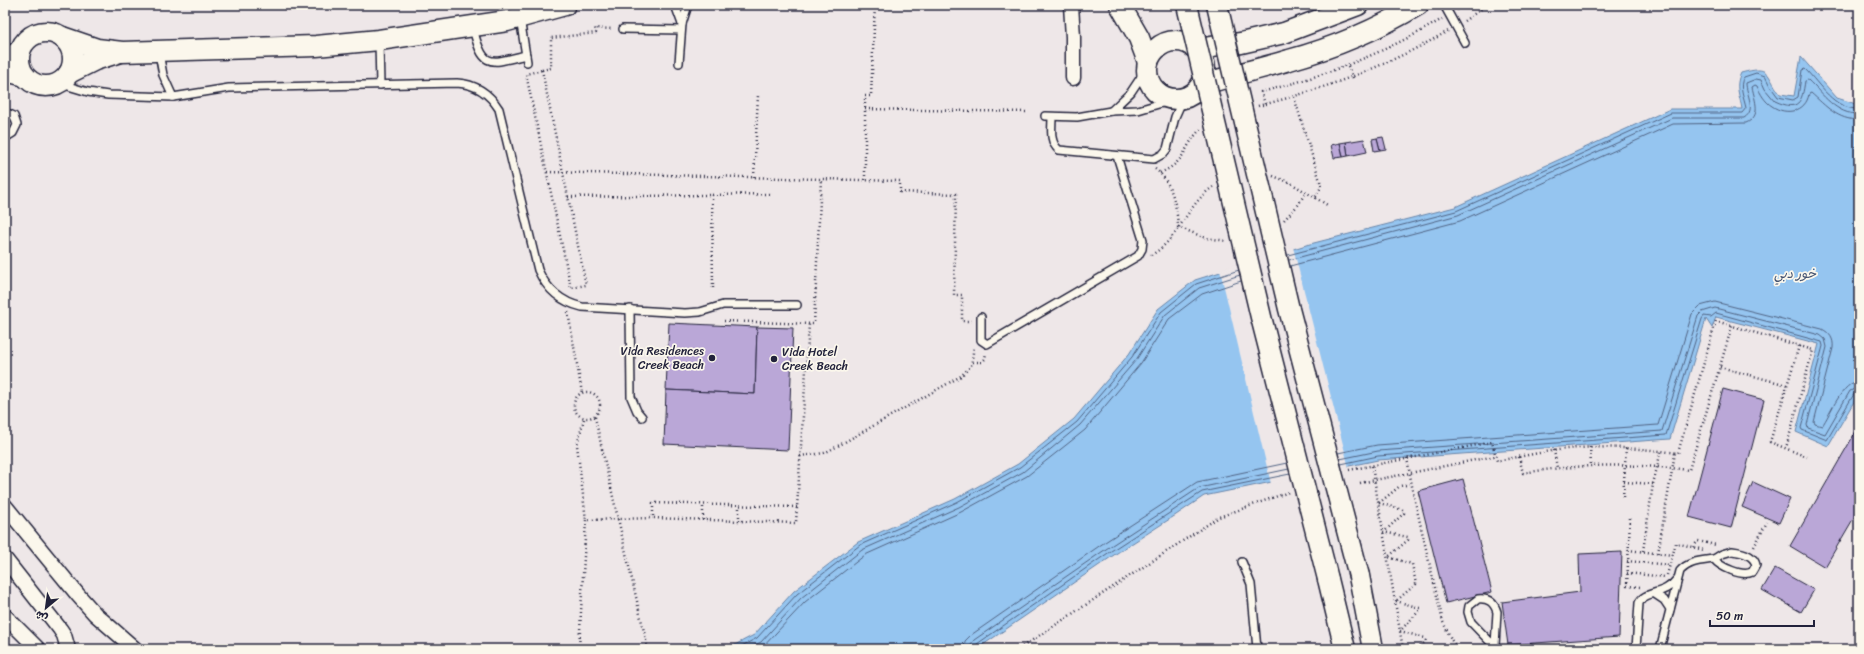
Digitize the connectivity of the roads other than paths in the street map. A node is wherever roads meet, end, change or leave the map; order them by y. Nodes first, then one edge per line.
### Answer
1 (565, 5) edge
2 (675, 5) edge
3 (688, 5) edge
4 (1071, 5) edge
5 (1187, 5) edge
6 (1217, 5) edge
7 (1358, 5) edge
8 (1418, 5) edge
9 (1444, 5) edge
10 (1123, 10) edge
11 (520, 18) junction
12 (473, 27) junction
13 (682, 27) junction
14 (623, 29) road end
15 (62, 37) junction
16 (379, 40) junction
17 (1172, 41) junction
18 (1465, 43) dead end
19 (22, 45) junction
20 (1196, 49) junction
21 (159, 51) junction
22 (122, 52) junction
23 (5, 58) edge
24 (679, 63) dead end
25 (1147, 65) junction
26 (5, 74) edge
27 (64, 78) junction
28 (1073, 78) dead end
29 (29, 80) junction
30 (380, 85) junction
31 (1202, 85) junction
32 (173, 97) junction
33 (1180, 99) junction
34 (1111, 111) junction
35 (5, 112) edge
36 (5, 138) edge
37 (1117, 156) junction
38 (797, 305) dead end
39 (630, 309) junction
40 (978, 319) road end
41 (642, 417) dead end
42 (5, 506) edge
43 (5, 559) edge
44 (1714, 559) junction
45 (1242, 562) dead end
46 (1678, 577) junction
47 (1655, 594) junction
48 (1670, 609) junction
49 (5, 616) edge
50 (1375, 645) edge
51 (131, 646) edge
52 (1343, 647) edge
53 (1496, 647) edge
54 (38, 649) edge
55 (68, 649) edge
56 (144, 649) edge
57 (1257, 649) edge
58 (1636, 649) edge
59 (1660, 649) edge

1 - 11 street
2 - 13 lane
3 - 13 lane
4 - 28 street
5 - 52 street, bridge
6 - 50 street, bridge
7 - 20 street
8 - 31 street
9 - 18 lane
10 - 17 street
10 - 25 street
11 - 12 street
11 - 12 lane
12 - 16 street
13 - 14 lane
13 - 24 lane
15 - 19 street
15 - 22 street
15 - 27 street
16 - 21 street
16 - 30 lane
17 - 20 street
17 - 25 street
19 - 23 street
19 - 29 street
20 - 31 street
21 - 22 street
21 - 32 lane
22 - 27 street
25 - 33 street
25 - 34 lane
26 - 29 street
27 - 29 street
27 - 32 lane
30 - 32 lane
30 - 39 lane
31 - 33 street
33 - 34 lane
33 - 37 lane
34 - 37 lane
35 - 36 lane
37 - 40 lane
38 - 39 lane
39 - 41 lane
42 - 51 street
43 - 55 street
44 - 44 lane
44 - 46 lane
45 - 57 lane
46 - 47 lane
46 - 48 lane
47 - 48 lane
47 - 58 lane
48 - 59 lane
49 - 54 street
51 - 56 street
53 - 53 lane

